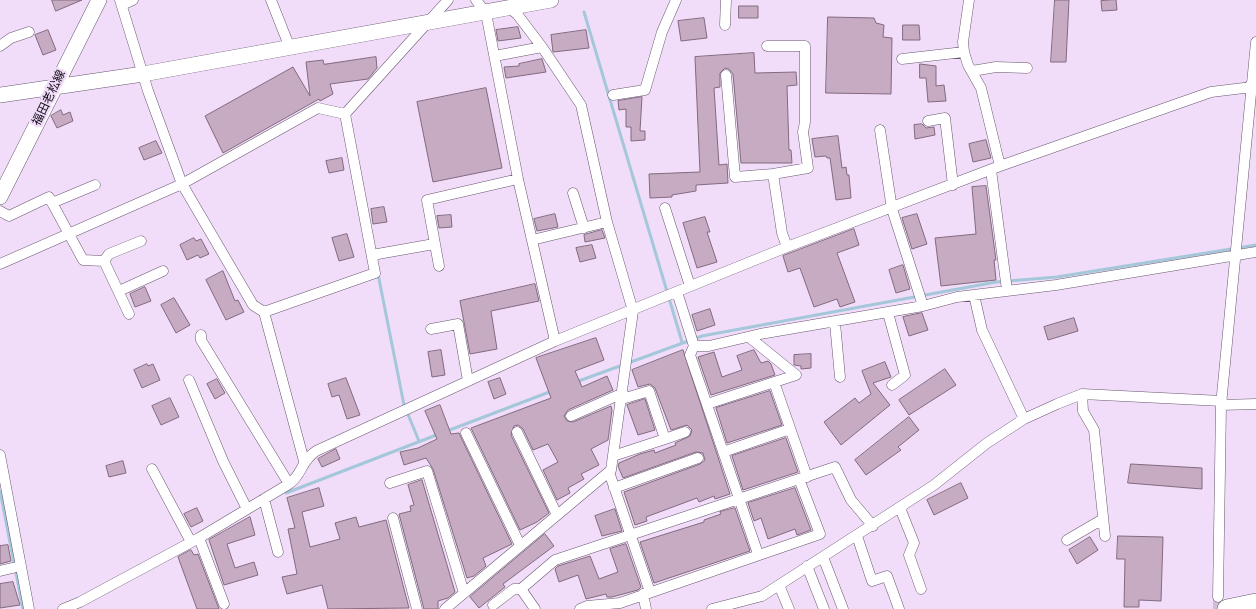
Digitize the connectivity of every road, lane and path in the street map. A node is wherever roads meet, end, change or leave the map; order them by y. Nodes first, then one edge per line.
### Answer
1 (99, 0) edge
2 (133, 0) edge
3 (271, 0) edge
4 (448, 0) edge
5 (476, 0) edge
6 (551, 0) edge
7 (676, 0) edge
8 (726, 0) edge
9 (970, 0) edge
10 (121, 2) edge
11 (509, 8) junction
12 (486, 12) junction
13 (427, 23) junction
14 (725, 25) dead end
15 (29, 32) dead end
16 (1256, 42) edge
17 (0, 46) edge
18 (767, 46) dead end
19 (542, 47) junction
20 (290, 48) junction
21 (964, 52) junction
22 (500, 56) dead end
23 (902, 59) dead end
24 (1027, 68) dead end
25 (972, 71) junction
26 (143, 74) junction
27 (726, 75) dead end
28 (54, 87) junction
29 (1254, 87) edge
30 (613, 95) dead end
31 (0, 96) edge
32 (344, 114) junction
33 (928, 120) dead end
34 (880, 130) dead end
35 (996, 168) junction
36 (773, 174) junction
37 (518, 179) junction
38 (182, 184) junction
39 (953, 184) junction
40 (95, 185) dead end
41 (573, 193) dead end
42 (0, 198) edge
43 (52, 203) junction
44 (665, 208) dead end
45 (892, 208) junction
46 (0, 211) edge
47 (608, 222) junction
48 (584, 228) junction
49 (68, 233) junction
50 (532, 240) junction
51 (141, 241) dead end
52 (434, 244) junction
53 (787, 247) junction
54 (1237, 250) junction
55 (1256, 252) edge
56 (372, 255) junction
57 (104, 260) junction
58 (0, 264) edge
59 (439, 266) dead end
60 (163, 271) dead end
61 (690, 286) junction
62 (1007, 290) junction
63 (119, 291) junction
64 (672, 294) junction
65 (974, 295) junction
66 (923, 306) junction
67 (633, 311) junction
68 (264, 312) junction
69 (888, 313) junction
70 (129, 314) dead end
71 (835, 323) junction
72 (431, 329) dead end
73 (201, 335) dead end
74 (749, 337) junction
75 (555, 341) junction
76 (694, 346) junction
77 (840, 377) dead end
78 (189, 380) dead end
79 (468, 381) junction
80 (774, 382) junction
81 (892, 386) dead end
82 (1082, 394) junction
83 (622, 396) junction
84 (1222, 403) junction
85 (707, 404) junction
86 (1256, 404) edge
87 (571, 416) dead end
88 (1024, 419) junction
89 (790, 429) junction
90 (517, 432) dead end
91 (685, 432) dead end
92 (466, 433) dead end
93 (665, 439) junction
94 (723, 452) junction
95 (0, 455) edge
96 (613, 456) junction
97 (698, 458) dead end
98 (304, 461) junction
99 (152, 469) dead end
100 (608, 472) junction
101 (803, 478) junction
102 (390, 483) dead end
103 (289, 484) junction
104 (614, 488) junction
105 (264, 499) junction
106 (739, 499) junction
107 (3, 506) edge
108 (900, 508) junction
109 (247, 509) junction
110 (557, 514) junction
111 (393, 518) dead end
112 (1103, 519) junction
113 (873, 526) junction
114 (630, 536) junction
115 (857, 536) junction
116 (1105, 536) dead end
117 (195, 540) junction
118 (1067, 540) dead end
119 (520, 545) junction
120 (278, 552) dead end
121 (758, 554) junction
122 (823, 556) junction
123 (806, 566) junction
124 (17, 567) junction
125 (0, 571) edge
126 (779, 585) junction
127 (521, 589) junction
128 (921, 589) dead end
129 (464, 593) junction
130 (646, 593) junction
131 (1222, 603) edge
132 (1256, 603) edge
133 (224, 604) dead end
134 (493, 605) dead end
135 (734, 606) edge
136 (449, 608) edge
137 (29, 609) edge
138 (63, 609) edge
139 (417, 609) edge
140 (534, 609) edge
141 (580, 609) edge
142 (646, 609) edge
143 (712, 609) edge
144 (788, 609) edge
145 (824, 609) edge
146 (843, 609) edge
147 (899, 609) edge

1 - 28 street, 福田老松線
2 - 10 street
3 - 20 street
4 - 13 street
5 - 12 street
6 - 11 street
7 - 30 street
8 - 14 street
9 - 21 street
10 - 26 street
11 - 12 street
11 - 19 street
12 - 13 street
12 - 37 street
13 - 20 street
13 - 32 street
15 - 17 street
16 - 29 street
18 - 36 street
19 - 22 street
19 - 47 street
20 - 26 street
21 - 23 street
21 - 25 street
24 - 25 street
25 - 35 street
26 - 28 street
26 - 38 street
27 - 36 street
28 - 31 street
28 - 42 street, 福田老松線
29 - 35 street
29 - 54 street
32 - 38 street
32 - 56 street
33 - 39 street
34 - 45 street
35 - 39 street
35 - 62 street
36 - 53 street
37 - 50 street
37 - 52 street
38 - 49 street
38 - 68 street
39 - 45 street
40 - 43 street
41 - 48 street
43 - 46 street
43 - 49 street
44 - 61 street
45 - 53 street
45 - 66 street
47 - 48 street
47 - 67 street
48 - 50 street
49 - 57 street
49 - 58 street
50 - 75 street
51 - 57 street
52 - 56 street
52 - 59 street
53 - 61 street
54 - 55 street
54 - 62 street
54 - 84 street
56 - 68 street
57 - 63 street
60 - 63 street
61 - 64 street
62 - 65 street
63 - 70 street
64 - 67 street
64 - 76 street
65 - 66 street
65 - 88 street
66 - 69 street
67 - 75 street
67 - 83 street
68 - 98 street
69 - 71 street
69 - 81 street
71 - 74 street
71 - 77 street
72 - 79 street
73 - 103 street
74 - 76 street
74 - 80 street
75 - 79 street
76 - 85 street
78 - 109 street
79 - 98 street
80 - 85 street
80 - 89 street
82 - 84 street
82 - 88 street
82 - 112 street
83 - 87 street
83 - 93 street
83 - 96 street
84 - 86 street
84 - 131 street
85 - 94 street
88 - 108 street
89 - 94 street
89 - 101 street
90 - 110 street
91 - 93 street
92 - 119 street
93 - 96 street
94 - 106 street
95 - 107 street
96 - 100 street
97 - 104 street
98 - 103 street
99 - 117 street
100 - 104 street
100 - 110 street
101 - 106 street
101 - 113 street
101 - 121 street
102 - 129 street
103 - 105 street
104 - 114 street
105 - 109 street
105 - 120 street
106 - 114 street
106 - 121 street
107 - 124 street
108 - 113 street
108 - 128 street
109 - 117 street
110 - 119 street
111 - 139 street
112 - 116 street
112 - 118 street
113 - 115 street
114 - 127 street
114 - 130 street
115 - 122 street
115 - 147 street
117 - 133 street
117 - 138 street
119 - 129 street
121 - 130 street
122 - 123 street
122 - 146 street
123 - 126 street
123 - 145 street
124 - 125 street
124 - 137 street
126 - 135 street
126 - 144 street
127 - 134 street
127 - 140 street
129 - 136 street
130 - 141 street
130 - 142 street
131 - 132 highway
135 - 143 street

